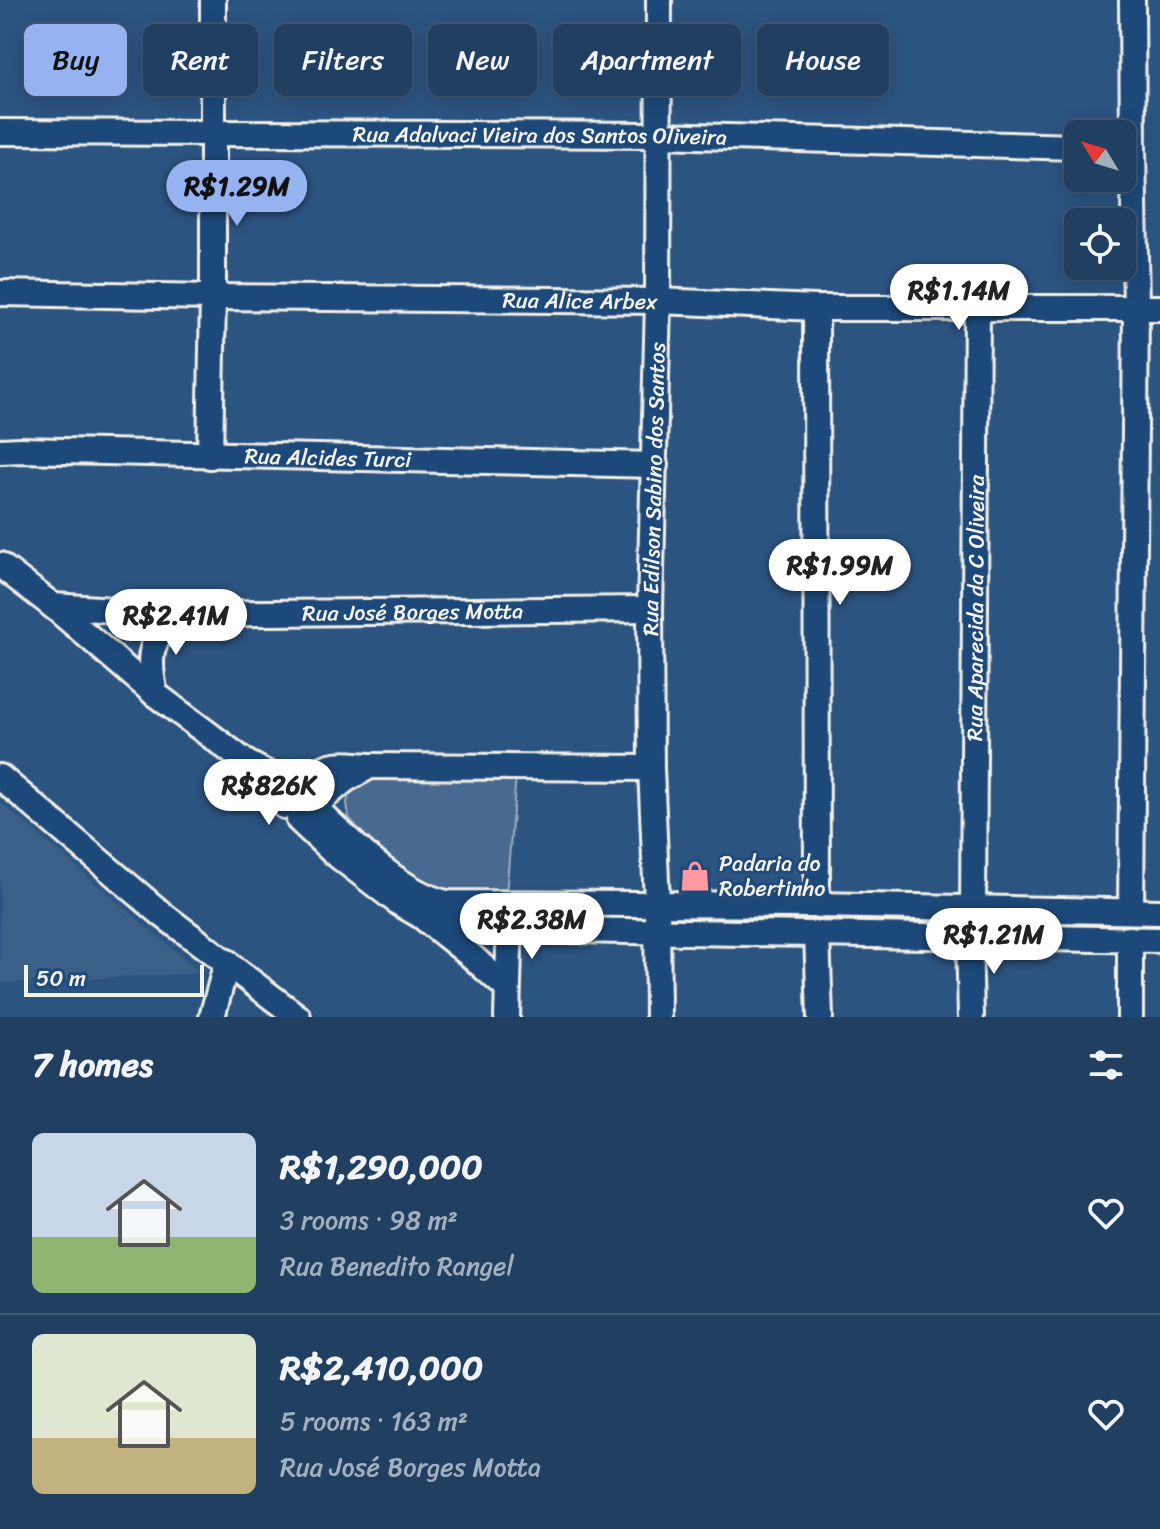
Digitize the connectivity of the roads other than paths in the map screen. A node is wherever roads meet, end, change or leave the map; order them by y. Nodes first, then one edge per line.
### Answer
1 (213, 0) edge
2 (659, 0) edge
3 (1132, 0) edge
4 (1128, 120) edge
5 (0, 132) edge
6 (213, 133) junction
7 (659, 135) junction
8 (1064, 147) edge
9 (1133, 192) edge
10 (0, 293) edge
11 (213, 297) junction
12 (658, 301) junction
13 (816, 308) junction
14 (977, 308) junction
15 (1148, 308) edge
16 (10, 451) edge
17 (210, 456) junction
18 (655, 465) junction
19 (0, 471) edge
20 (0, 565) edge
21 (53, 606) junction
22 (650, 609) junction
23 (176, 614) junction
24 (155, 694) junction
25 (651, 768) junction
26 (0, 777) edge
27 (302, 802) junction
28 (342, 847) junction
29 (657, 903) junction
30 (510, 904) junction
31 (817, 905) junction
32 (973, 908) junction
33 (1131, 911) junction
34 (1160, 912) edge
35 (423, 917) junction
36 (510, 929) junction
37 (657, 932) junction
38 (817, 934) junction
39 (969, 937) junction
40 (1130, 939) junction
41 (1160, 940) edge
42 (227, 962) junction
43 (507, 988) junction
44 (212, 1017) edge
45 (298, 1017) edge
46 (507, 1017) edge
47 (658, 1017) edge
48 (820, 1017) edge
49 (971, 1017) edge
50 (1130, 1017) edge

1 - 6 street
2 - 7 street, Rua Edilson Sabino dos Santos
3 - 4 street
5 - 6 street, Rua Adalvaci Vieira dos Santos Oliveira
6 - 7 street, Rua Adalvaci Vieira dos Santos Oliveira
6 - 11 street
7 - 8 street, Rua Adalvaci Vieira dos Santos Oliveira
7 - 12 street, Rua Edilson Sabino dos Santos
9 - 15 street
10 - 11 street, Rua Alice Arbex
11 - 12 street, Rua Alice Arbex
11 - 17 street
12 - 13 street, Rua Alice Arbex
12 - 18 street, Rua Edilson Sabino dos Santos
13 - 14 street, Rua Alice Arbex
13 - 31 street
14 - 15 street, Rua Alice Arbex
14 - 32 street, Rua Aparecida da C Oliveira
15 - 33 street
16 - 17 street, Rua Alcides Turci
16 - 19 street
17 - 18 street, Rua Alcides Turci
18 - 22 street, Rua Edilson Sabino dos Santos
20 - 21 street
21 - 23 street, Rua José Borges Motta
21 - 24 street
22 - 23 street, Rua José Borges Motta
22 - 25 street, Rua Edilson Sabino dos Santos
23 - 24 street
24 - 27 street
25 - 27 street
25 - 29 street, Rua Edilson Sabino dos Santos
26 - 42 street
27 - 28 street
28 - 30 street
28 - 35 street
29 - 30 street
29 - 31 street
29 - 37 street, Rua Edilson Sabino dos Santos
30 - 36 street
31 - 32 street
32 - 33 street
33 - 34 street
35 - 36 street
35 - 43 street
36 - 37 street
36 - 43 street
37 - 38 street
37 - 47 street, Rua Edilson Sabino dos Santos
38 - 39 street
38 - 48 street
39 - 40 street
39 - 49 street
40 - 41 street
40 - 50 street
42 - 44 street
42 - 45 street
43 - 46 street

